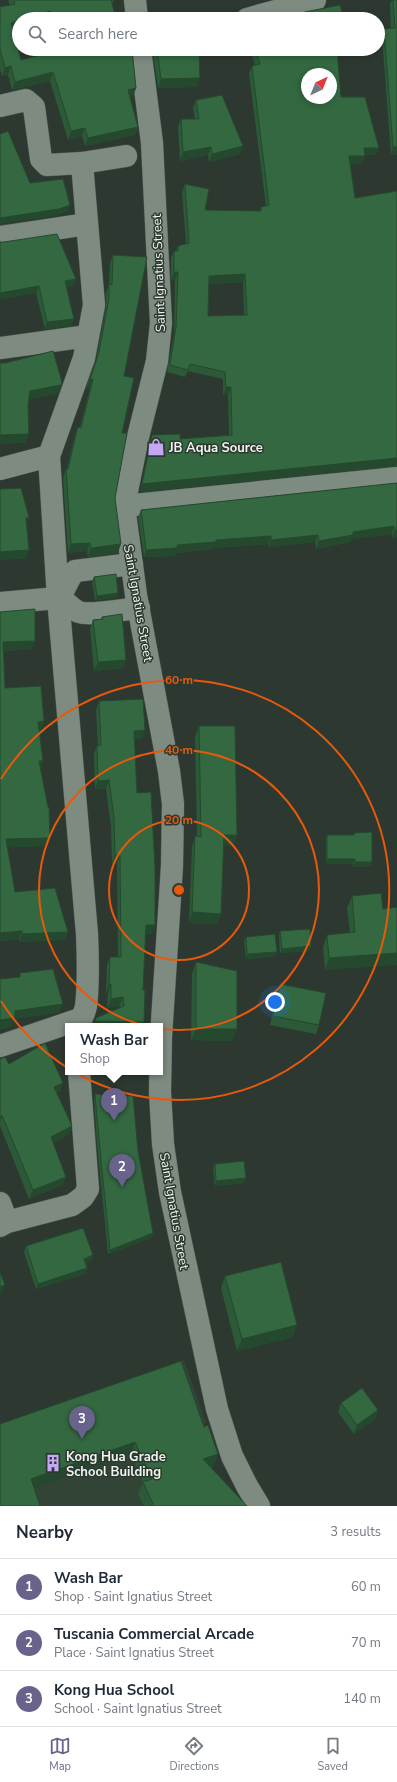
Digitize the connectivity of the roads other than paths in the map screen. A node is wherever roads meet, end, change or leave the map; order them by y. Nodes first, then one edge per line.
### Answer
1 (135, 0) edge
2 (315, 0) edge
3 (136, 12) edge
4 (272, 12) edge
5 (141, 56) edge
6 (0, 106) edge
7 (126, 156) dead end
8 (82, 163) junction
9 (87, 224) junction
10 (0, 237) edge
11 (88, 336) junction
12 (0, 348) edge
13 (49, 456) junction
14 (0, 469) edge
15 (397, 478) edge
16 (124, 506) junction
17 (132, 564) junction
18 (58, 598) junction
19 (0, 603) edge
20 (139, 608) junction
21 (80, 1023) edge
22 (162, 1023) edge
23 (65, 1027) edge
24 (0, 1046) edge
25 (79, 1075) edge
26 (160, 1075) edge
27 (2, 1217) edge
28 (259, 1506) edge

1 - 3 street
2 - 4 street
5 - 16 street, Saint Ignatius Street
6 - 8 street
7 - 8 street
8 - 9 street
9 - 10 street
9 - 11 street
11 - 12 street
11 - 13 street
13 - 14 street
13 - 18 street
15 - 16 street
16 - 17 street, Saint Ignatius Street
17 - 18 street
17 - 20 street, Saint Ignatius Street
18 - 19 street
18 - 20 street
18 - 21 street
20 - 22 street, Saint Ignatius Street
23 - 24 street
25 - 27 street
26 - 28 street, Saint Ignatius Street

